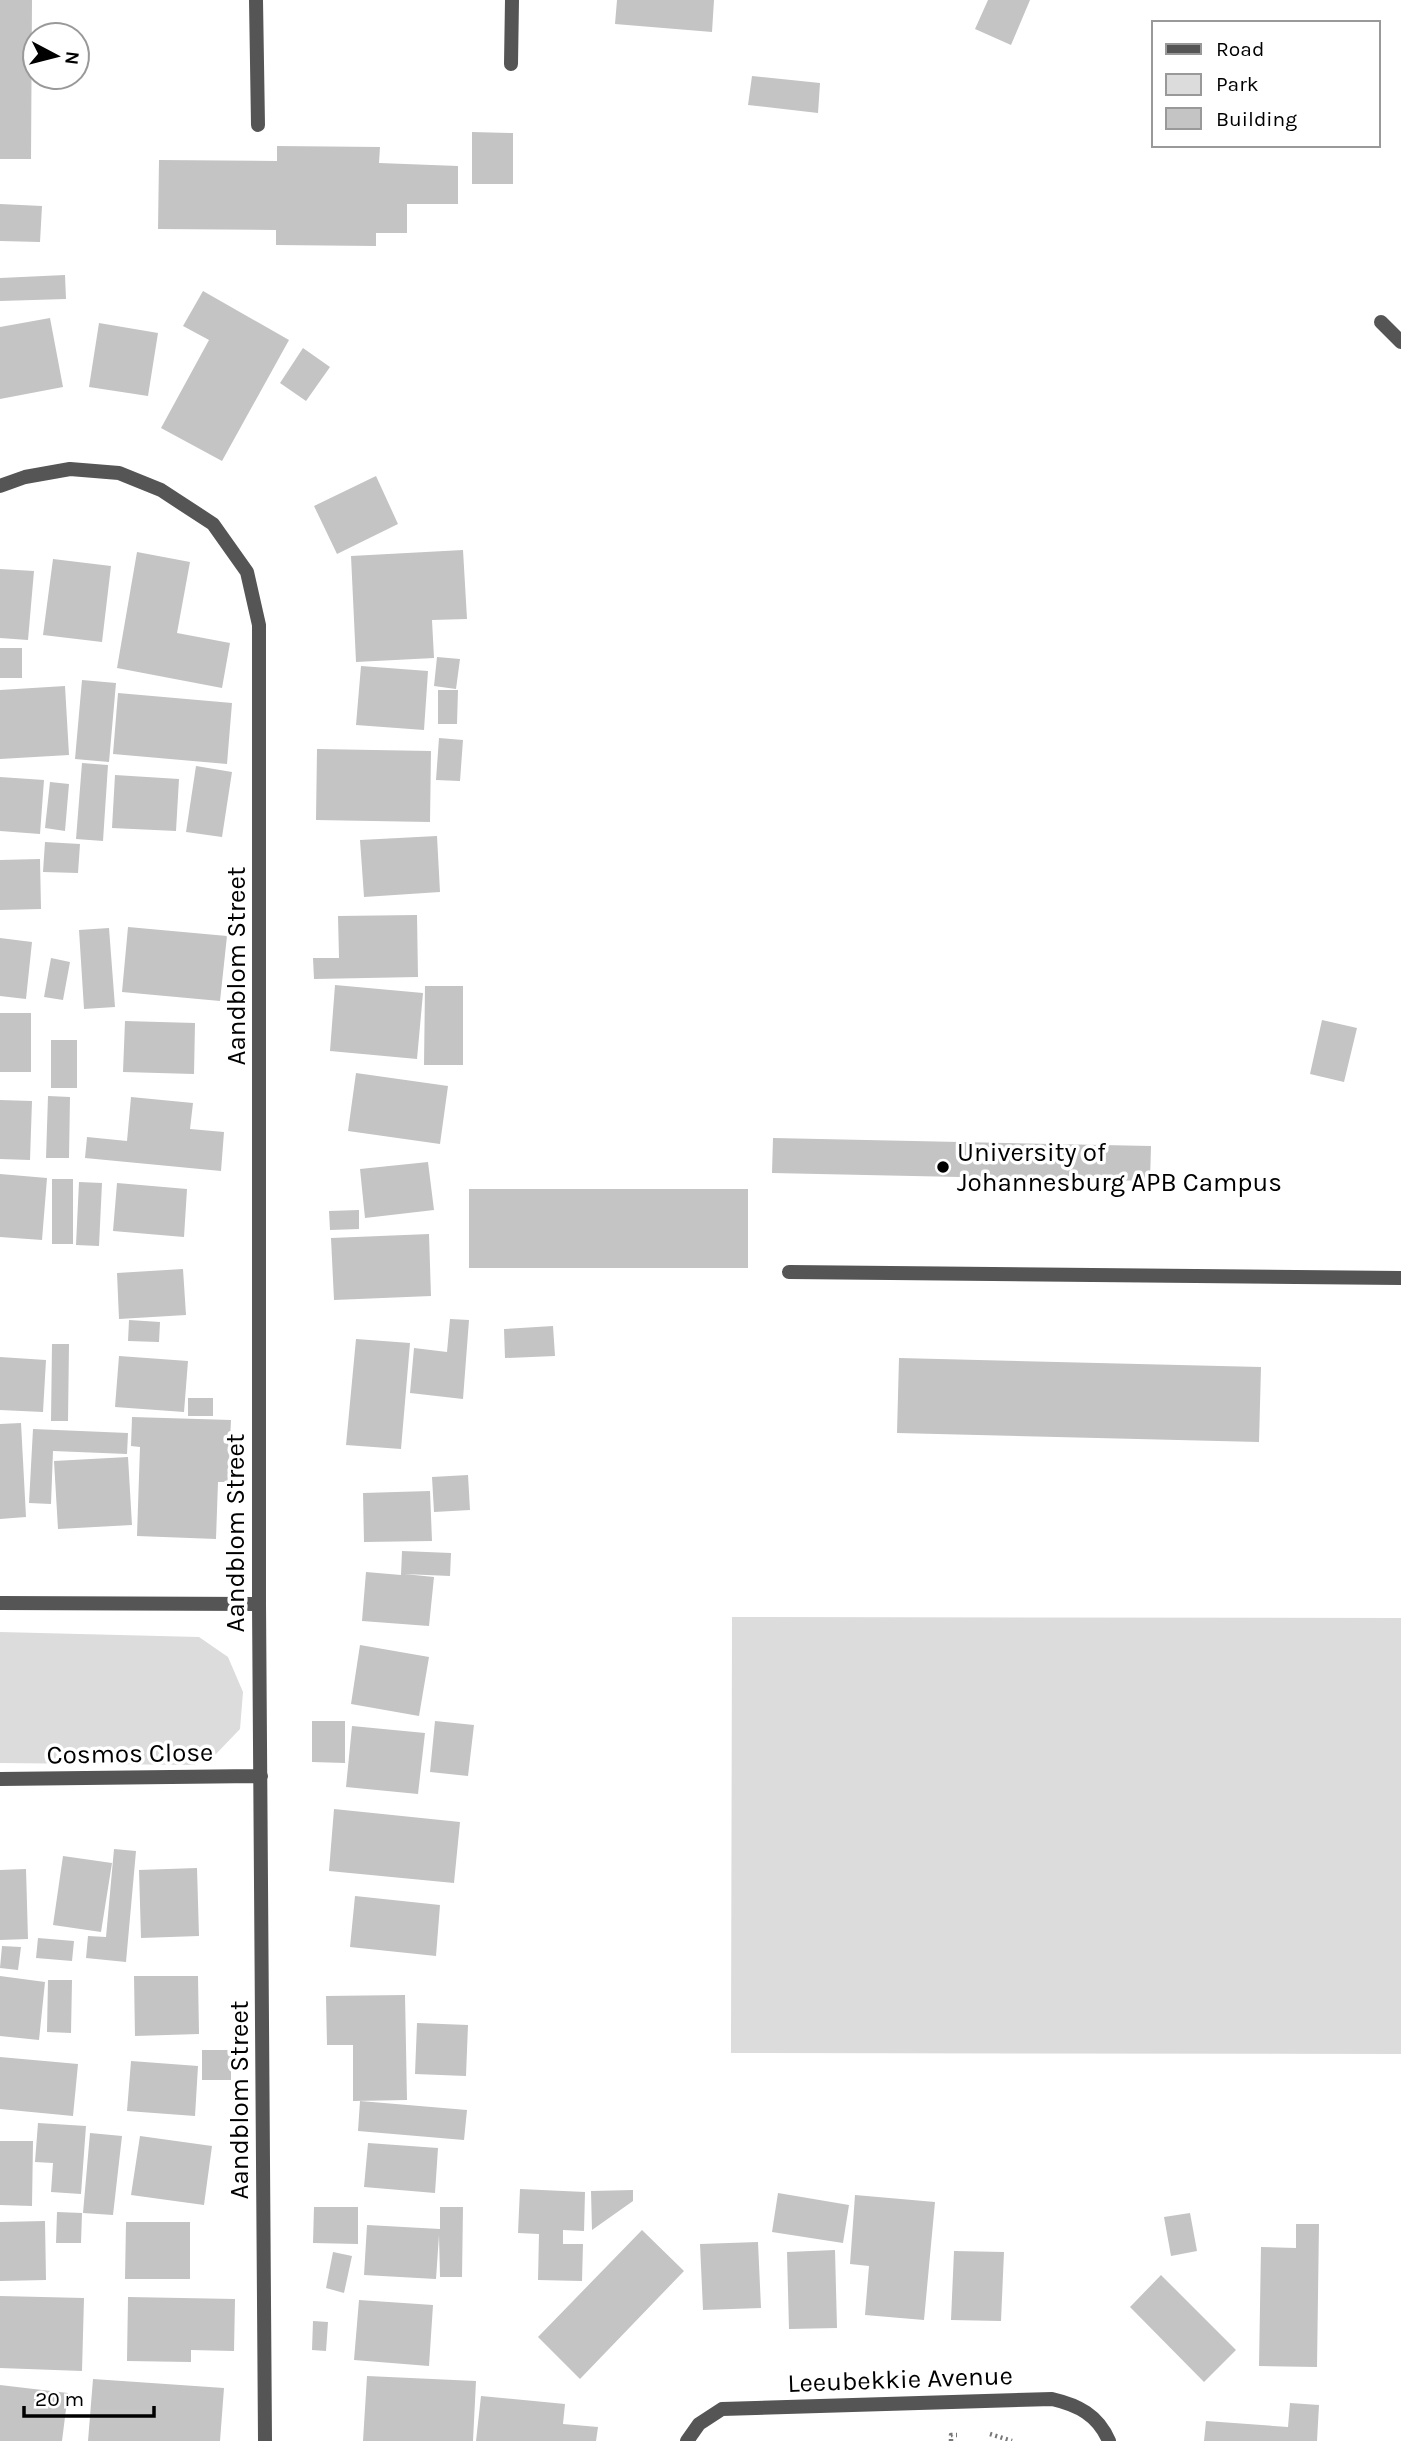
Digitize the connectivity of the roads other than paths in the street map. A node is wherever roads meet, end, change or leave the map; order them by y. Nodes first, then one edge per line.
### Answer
1 (256, 0) edge
2 (512, 0) edge
3 (511, 65) dead end
4 (258, 125) dead end
5 (1381, 322) dead end
6 (1401, 342) edge
7 (0, 486) edge
8 (789, 1272) dead end
9 (1401, 1278) edge
10 (0, 1603) edge
11 (259, 1604) junction
12 (261, 1776) junction
13 (0, 1779) edge
14 (265, 2441) edge
15 (687, 2441) edge
16 (1109, 2441) edge

1 - 4 street
2 - 3 street
5 - 6 street
7 - 11 street, Aandblom Street
8 - 9 street
10 - 11 street
11 - 12 street, Aandblom Street
12 - 13 street, Cosmos Close
12 - 14 street, Aandblom Street
15 - 16 street, Leeubekkie Avenue

